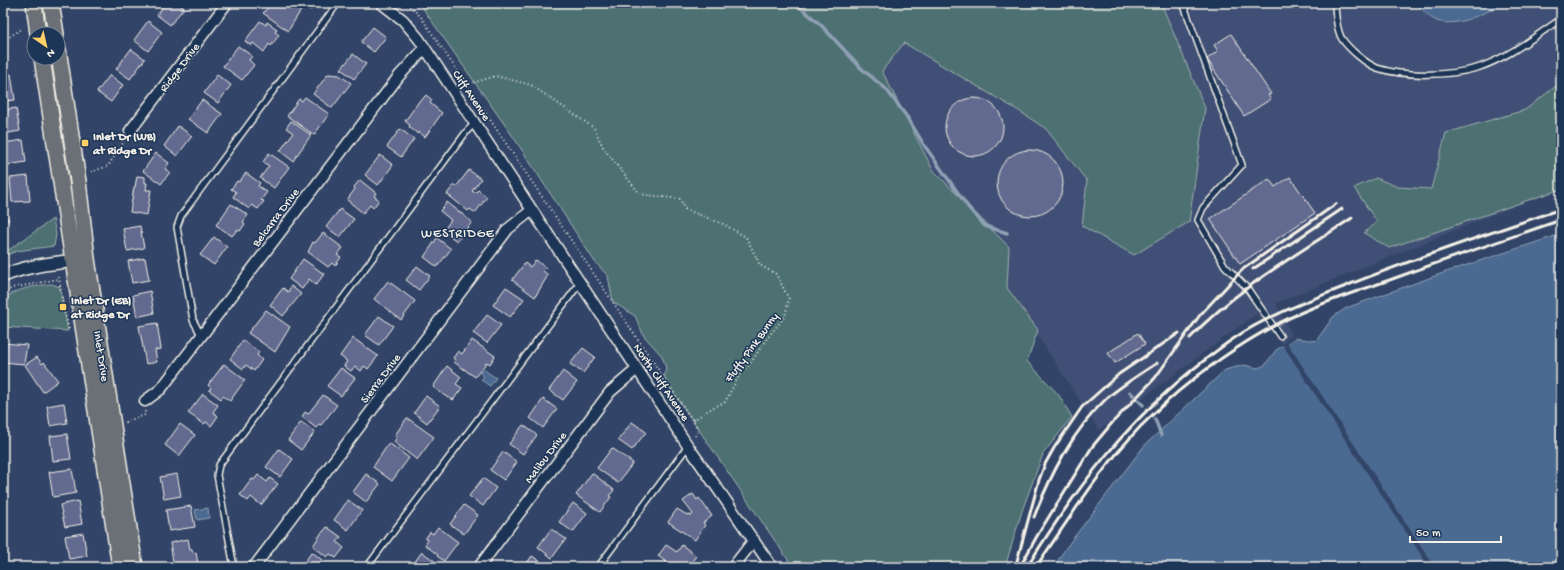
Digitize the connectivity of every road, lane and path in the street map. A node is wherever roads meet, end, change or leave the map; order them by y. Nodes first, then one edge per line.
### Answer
1 (34, 3) edge
2 (51, 3) edge
3 (227, 3) edge
4 (338, 3) edge
5 (381, 3) edge
6 (407, 3) edge
7 (1182, 3) edge
8 (1336, 3) edge
9 (1561, 19) edge
10 (37, 26) edge
11 (55, 26) edge
12 (26, 32) edge
13 (3, 41) edge
14 (425, 48) junction
15 (44, 66) edge
16 (61, 66) edge
17 (466, 85) junction
18 (475, 123) junction
19 (130, 131) joint
20 (88, 173) dead end
21 (532, 210) junction
22 (80, 260) junction
23 (3, 276) edge
24 (59, 279) dead end
25 (580, 283) junction
26 (3, 294) edge
27 (201, 335) junction
28 (1280, 336) dead end
29 (637, 369) junction
30 (146, 401) joint
31 (692, 421) junction
32 (122, 423) dead end
33 (688, 446) junction
34 (754, 540) junction
35 (120, 567) edge
36 (135, 567) edge
37 (234, 567) edge
38 (254, 567) edge
39 (367, 567) edge
40 (479, 567) edge
41 (598, 567) edge
42 (733, 567) edge
43 (772, 567) edge

1 - 10 main road
2 - 11 main road
3 - 19 street, Ridge Drive
4 - 27 lane
5 - 14 street, Cliff Avenue
6 - 17 path
7 - 28 lane
8 - 9 lane
12 - 13 path
14 - 18 street, Cliff Avenue
14 - 27 street, Belcarra Drive
15 - 22 main road, Inlet Drive
16 - 22 main road, Inlet Drive
17 - 31 path
17 - 31 path, Fluffy Pink Bunny
18 - 21 street, Cliff Avenue
18 - 37 lane
19 - 20 path
21 - 25 street, North Cliff Avenue
21 - 38 street, Sierra Drive
22 - 23 street
22 - 35 main road, Inlet Drive
22 - 36 main road, Inlet Drive
24 - 26 path
25 - 29 street, North Cliff Avenue
25 - 39 lane
27 - 30 street, Belcarra Drive
29 - 33 street, North Cliff Avenue
29 - 40 street, Malibu Drive
30 - 32 path
31 - 33 path
33 - 34 street, North Cliff Avenue
33 - 41 lane
34 - 42 street
34 - 43 street, North Cliff Avenue

